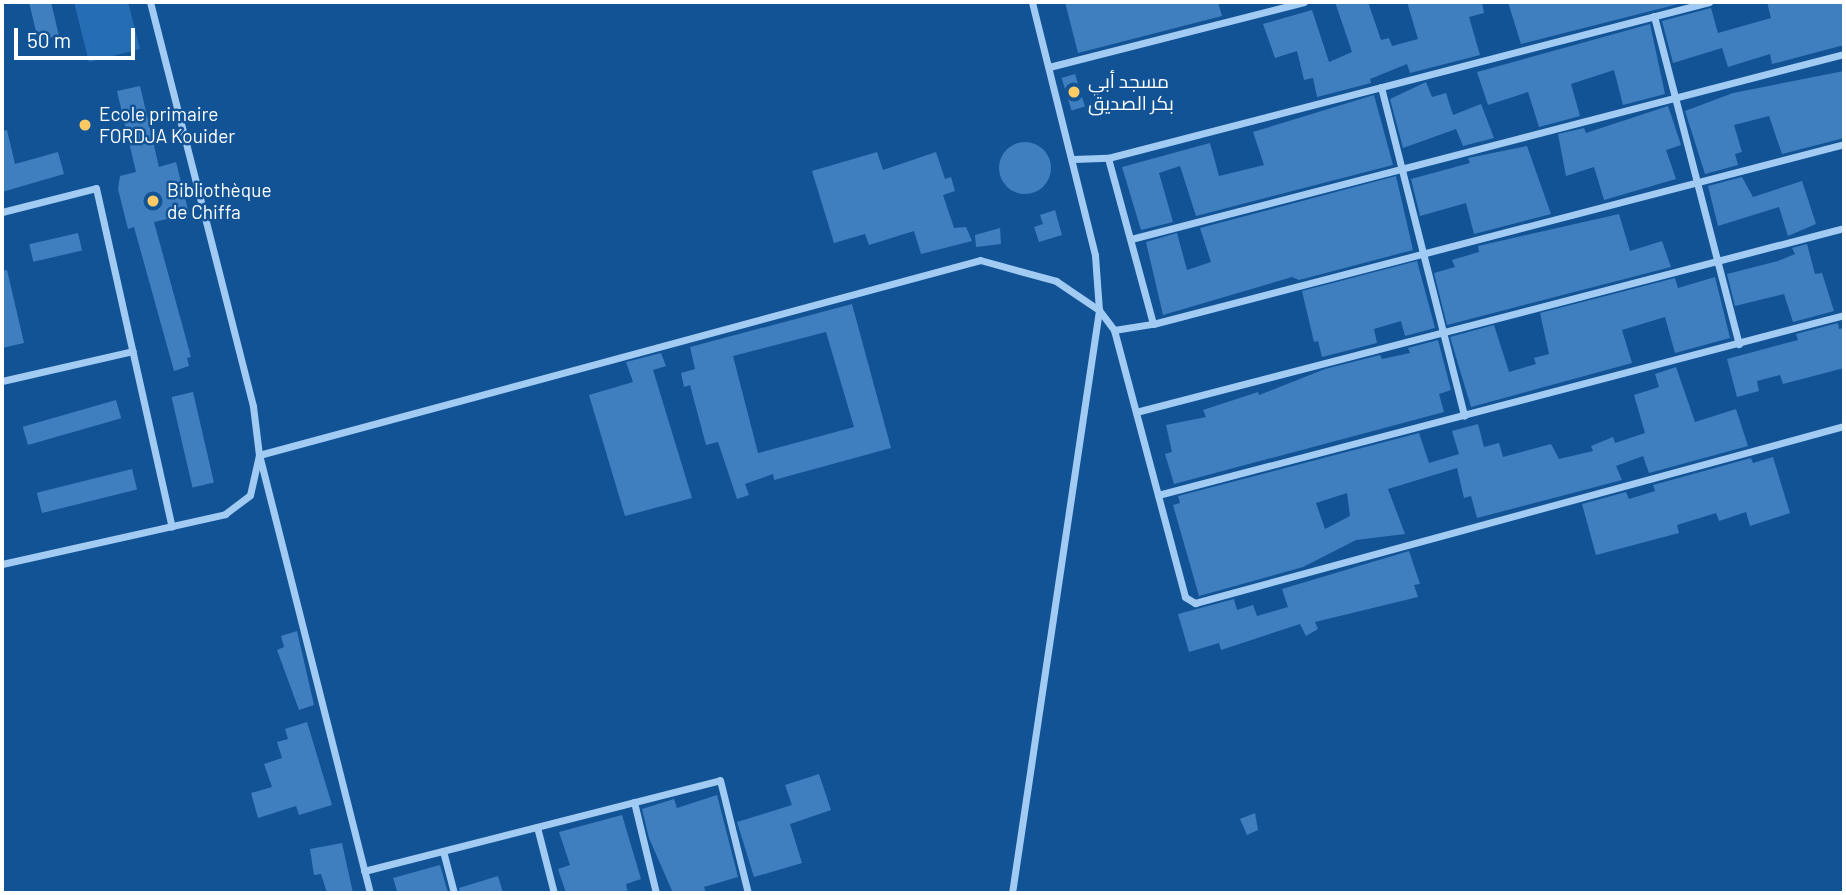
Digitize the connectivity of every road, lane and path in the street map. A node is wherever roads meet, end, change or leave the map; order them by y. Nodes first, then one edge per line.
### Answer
1 (150, 2) edge
2 (1032, 2) edge
3 (1304, 2) edge
4 (1709, 2) edge
5 (1654, 16) junction
6 (1844, 54) edge
7 (1049, 67) junction
8 (1381, 87) junction
9 (1674, 96) junction
10 (1844, 144) edge
11 (1108, 158) junction
12 (1073, 159) junction
13 (1401, 168) junction
14 (1696, 182) junction
15 (2, 212) edge
16 (1844, 228) edge
17 (1131, 239) junction
18 (1423, 255) junction
19 (1716, 262) junction
20 (1099, 310) junction
21 (1844, 315) edge
22 (1153, 324) junction
23 (1114, 330) junction
24 (1443, 333) junction
25 (1739, 344) junction
26 (134, 351) junction
27 (2, 381) edge
28 (1136, 412) junction
29 (1464, 416) junction
30 (1844, 426) edge
31 (258, 455) junction
32 (1158, 495) junction
33 (173, 527) junction
34 (2, 564) edge
35 (634, 802) junction
36 (537, 827) junction
37 (443, 851) junction
38 (364, 871) junction
39 (370, 893) edge
40 (454, 893) edge
41 (554, 893) edge
42 (656, 893) edge
43 (748, 893) edge
44 (1012, 893) edge

1 - 31 street
2 - 7 street
3 - 7 street
4 - 5 street
5 - 8 street
5 - 9 street
6 - 9 street
7 - 12 street
8 - 11 street
8 - 13 street
9 - 13 street
9 - 14 street
10 - 14 street
11 - 12 street
11 - 17 street
12 - 20 street
13 - 17 street
13 - 18 street
14 - 18 street
14 - 19 street
15 - 26 street
16 - 19 street
17 - 22 street
18 - 22 street
18 - 24 street
19 - 24 street
19 - 25 street
20 - 23 street
20 - 31 street
20 - 44 street
21 - 25 street
22 - 23 street
23 - 28 street
24 - 28 street
24 - 29 street
25 - 29 street
26 - 27 street
26 - 33 street
28 - 32 street
29 - 32 street
30 - 32 street
31 - 33 street
31 - 38 street
33 - 34 street
35 - 36 street
35 - 42 street
35 - 43 street
36 - 37 street
36 - 41 street
37 - 38 street
37 - 40 street
38 - 39 street

